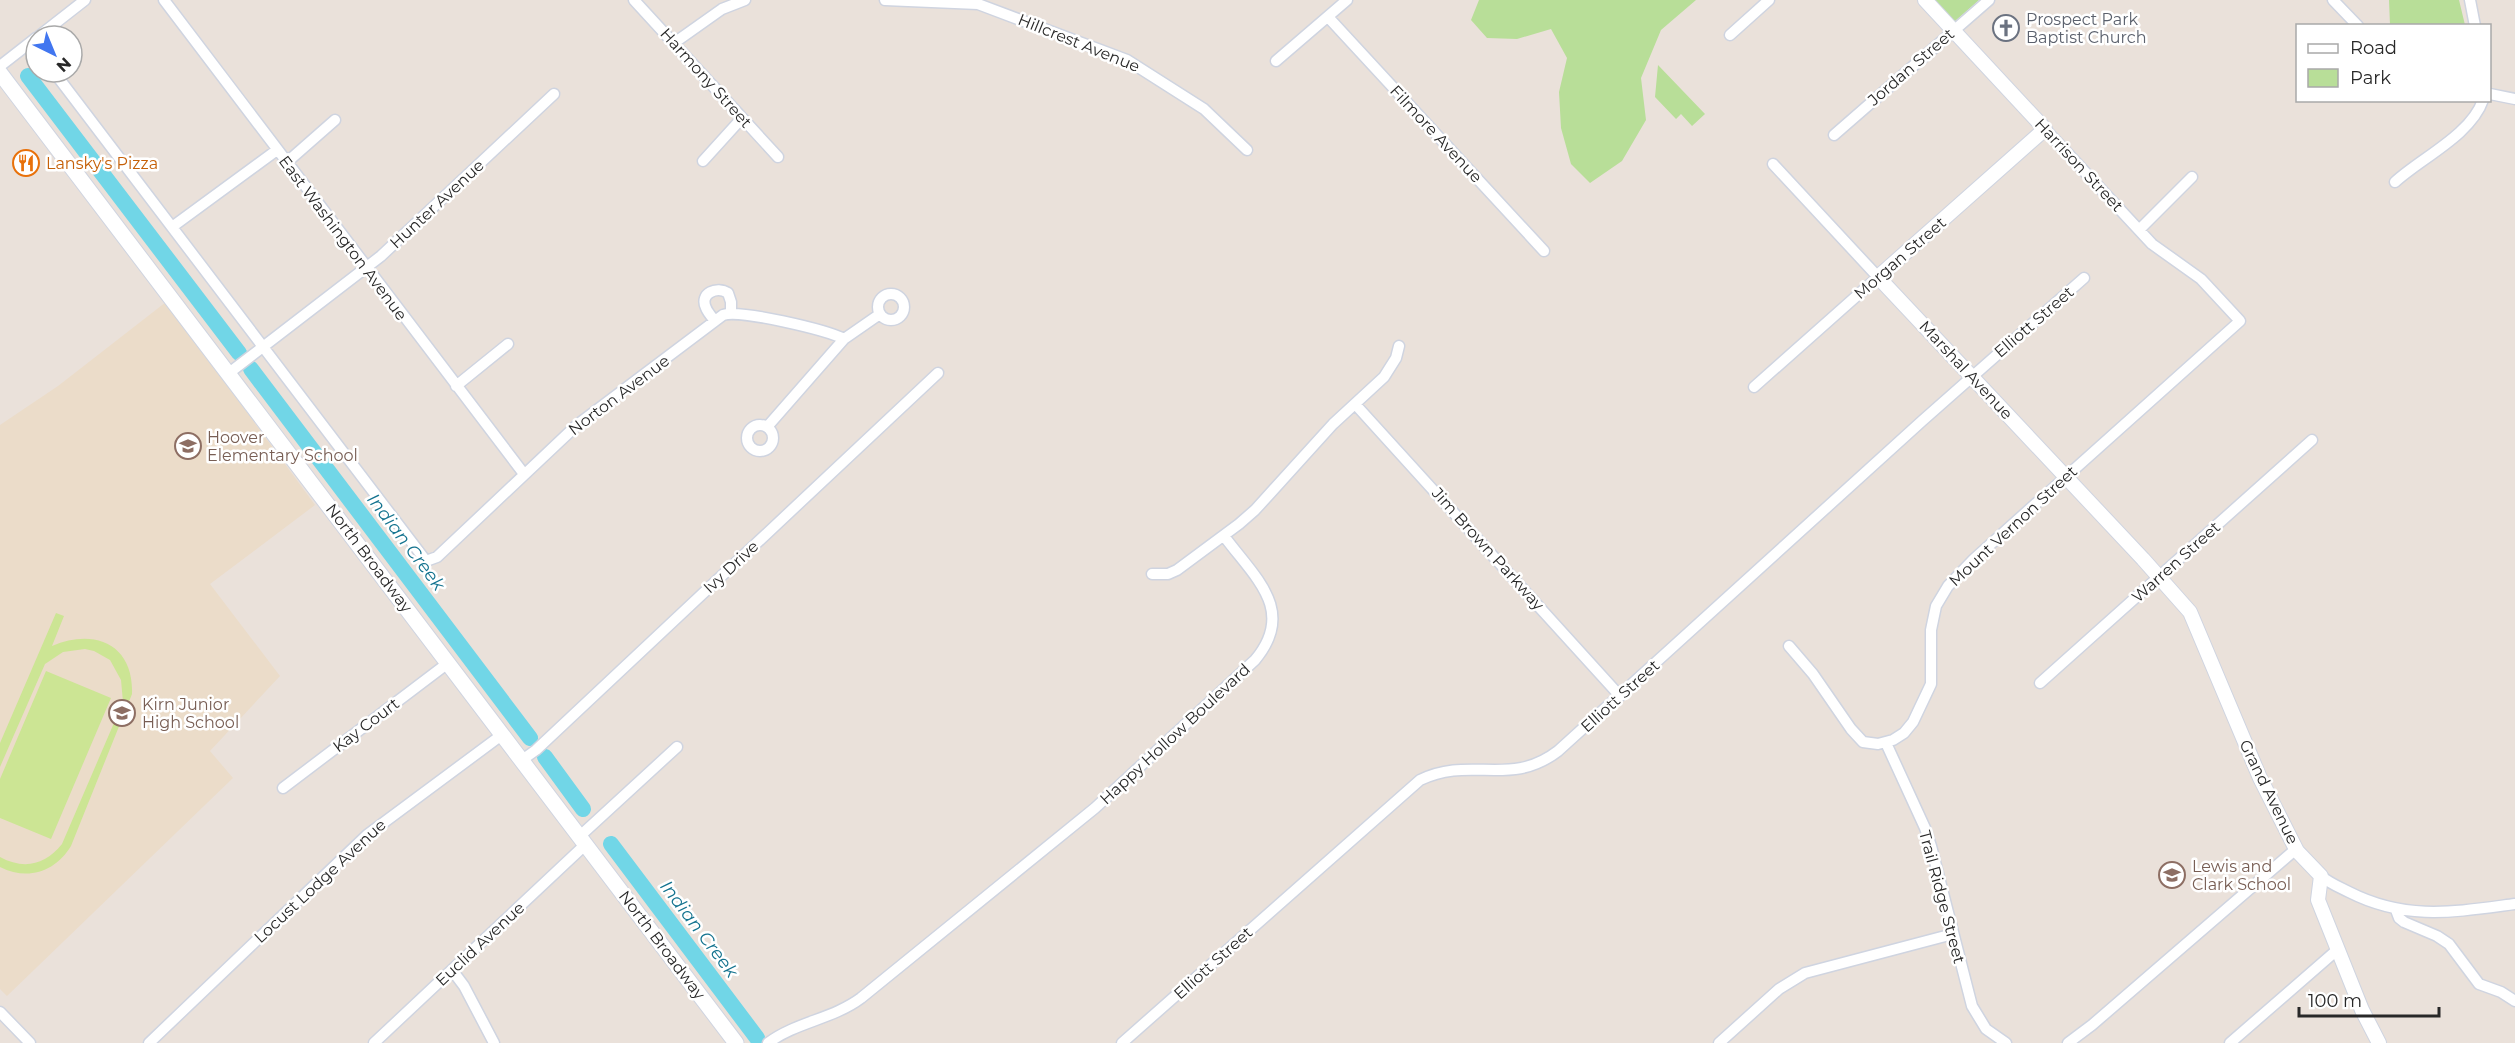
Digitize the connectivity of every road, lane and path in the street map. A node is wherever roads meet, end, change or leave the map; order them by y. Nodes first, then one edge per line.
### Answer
1 (85, 0) edge
2 (164, 0) edge
3 (634, 0) edge
4 (745, 0) edge
5 (885, 0) edge
6 (1347, 0) edge
7 (1769, 0) edge
8 (1925, 0) edge
9 (1989, 0) edge
10 (2333, 0) edge
11 (2470, 0) edge
12 (985, 3) edge
13 (1328, 17) junction
14 (56, 24) edge
15 (2356, 24) edge
16 (2475, 24) edge
17 (1953, 30) junction
18 (1730, 35) dead end
19 (674, 43) junction
20 (24, 49) edge
21 (1276, 61) dead end
22 (0, 66) edge
23 (0, 73) edge
24 (63, 84) edge
25 (554, 94) dead end
26 (2491, 94) edge
27 (2515, 99) edge
28 (2482, 102) edge
29 (742, 118) junction
30 (335, 120) dead end
31 (2045, 129) junction
32 (1834, 135) dead end
33 (277, 150) junction
34 (1247, 150) dead end
35 (778, 157) dead end
36 (703, 161) dead end
37 (286, 163) junction
38 (1773, 164) dead end
39 (2192, 177) dead end
40 (2395, 182) dead end
41 (172, 227) junction
42 (2139, 230) junction
43 (1544, 251) dead end
44 (366, 268) junction
45 (1878, 277) junction
46 (2084, 278) dead end
47 (730, 312) junction
48 (880, 314) dead end
49 (715, 321) junction
50 (2240, 321) joint
51 (844, 339) junction
52 (508, 344) dead end
53 (264, 346) junction
54 (1399, 346) dead end
55 (229, 373) junction
56 (938, 373) dead end
57 (1972, 377) junction
58 (456, 386) junction
59 (1754, 387) dead end
60 (1355, 404) junction
61 (767, 427) dead end
62 (2312, 440) dead end
63 (524, 474) junction
64 (2066, 477) junction
65 (1224, 536) junction
66 (1152, 574) dead end
67 (2159, 576) junction
68 (1789, 646) dead end
69 (448, 663) junction
70 (2040, 683) dead end
71 (1620, 696) junction
72 (503, 734) junction
73 (1886, 743) junction
74 (677, 747) dead end
75 (522, 760) junction
76 (284, 788) dead end
77 (583, 840) junction
78 (2296, 849) junction
79 (2321, 876) junction
80 (2515, 904) edge
81 (2396, 910) junction
82 (1953, 934) junction
83 (2337, 950) junction
84 (452, 970) junction
85 (2515, 1001) edge
86 (0, 1012) edge
87 (30, 1043) edge
88 (149, 1043) edge
89 (374, 1043) edge
90 (494, 1043) edge
91 (736, 1043) edge
92 (768, 1043) edge
93 (1122, 1043) edge
94 (1719, 1043) edge
95 (2006, 1043) edge
96 (2068, 1043) edge
97 (2230, 1043) edge
98 (2379, 1043) edge

1 - 14 street
2 - 33 street, East Washington Avenue
3 - 19 street, Harmony Street
4 - 19 street
5 - 12 street, Hillcrest Avenue
6 - 13 street
7 - 18 street
8 - 17 street, Harrison Street
9 - 17 street, Jordan Street
10 - 15 street
11 - 16 street
12 - 34 street, Hillcrest Avenue
13 - 21 street
13 - 43 street, Filmore Avenue
17 - 31 street, Harrison Street
17 - 32 street, Jordan Street
19 - 29 street, Harmony Street
20 - 22 street
23 - 55 main road, North Broadway
24 - 41 street
25 - 44 street, Hunter Avenue
26 - 27 street
28 - 40 street
29 - 35 street, Harmony Street
29 - 36 street
30 - 37 street
31 - 42 street, Harrison Street
31 - 45 street, Morgan Street
33 - 37 street, East Washington Avenue
33 - 41 street
37 - 44 street, East Washington Avenue
38 - 45 street, Marshal Avenue
39 - 42 street
41 - 53 street
42 - 50 street, Harrison Street
44 - 53 street, Hunter Avenue
44 - 58 street, East Washington Avenue
45 - 57 street, Marshal Avenue
45 - 59 street, Morgan Street
46 - 57 street, Elliott Street
47 - 49 street, Norton Avenue
47 - 49 street
47 - 51 street
48 - 51 street
49 - 63 street, Norton Avenue
50 - 64 street, Mount Vernon Street
51 - 61 street
52 - 58 street
53 - 55 street, Hunter Avenue
53 - 63 street, Norton Avenue
54 - 60 street
55 - 69 main road, North Broadway
56 - 75 street, Ivy Drive
57 - 64 street, Marshal Avenue
57 - 71 street, Elliott Street
58 - 63 street, East Washington Avenue
60 - 65 street
60 - 71 street, Jim Brown Parkway
62 - 67 street, Warren Street
64 - 67 street, Marshal Avenue
64 - 73 street, Mount Vernon Street
65 - 66 street
65 - 92 street, Happy Hollow Boulevard
67 - 70 street, Warren Street
67 - 78 street, Grand Avenue
68 - 73 street
69 - 72 main road, North Broadway
69 - 76 street, Kay Court
71 - 93 street, Elliott Street
72 - 75 main road, North Broadway
72 - 88 street, Locust Lodge Avenue
73 - 82 street, Trail Ridge Street
74 - 77 street, Euclid Avenue
75 - 77 main road, North Broadway
77 - 84 street, Euclid Avenue
77 - 91 main road, North Broadway
78 - 79 street, Grand Avenue
78 - 96 street
79 - 81 street
79 - 83 street
80 - 81 street
81 - 85 street
82 - 94 street
82 - 95 street, Trail Ridge Street
83 - 97 street
83 - 98 street
84 - 89 street, Euclid Avenue
84 - 90 street
86 - 87 street

